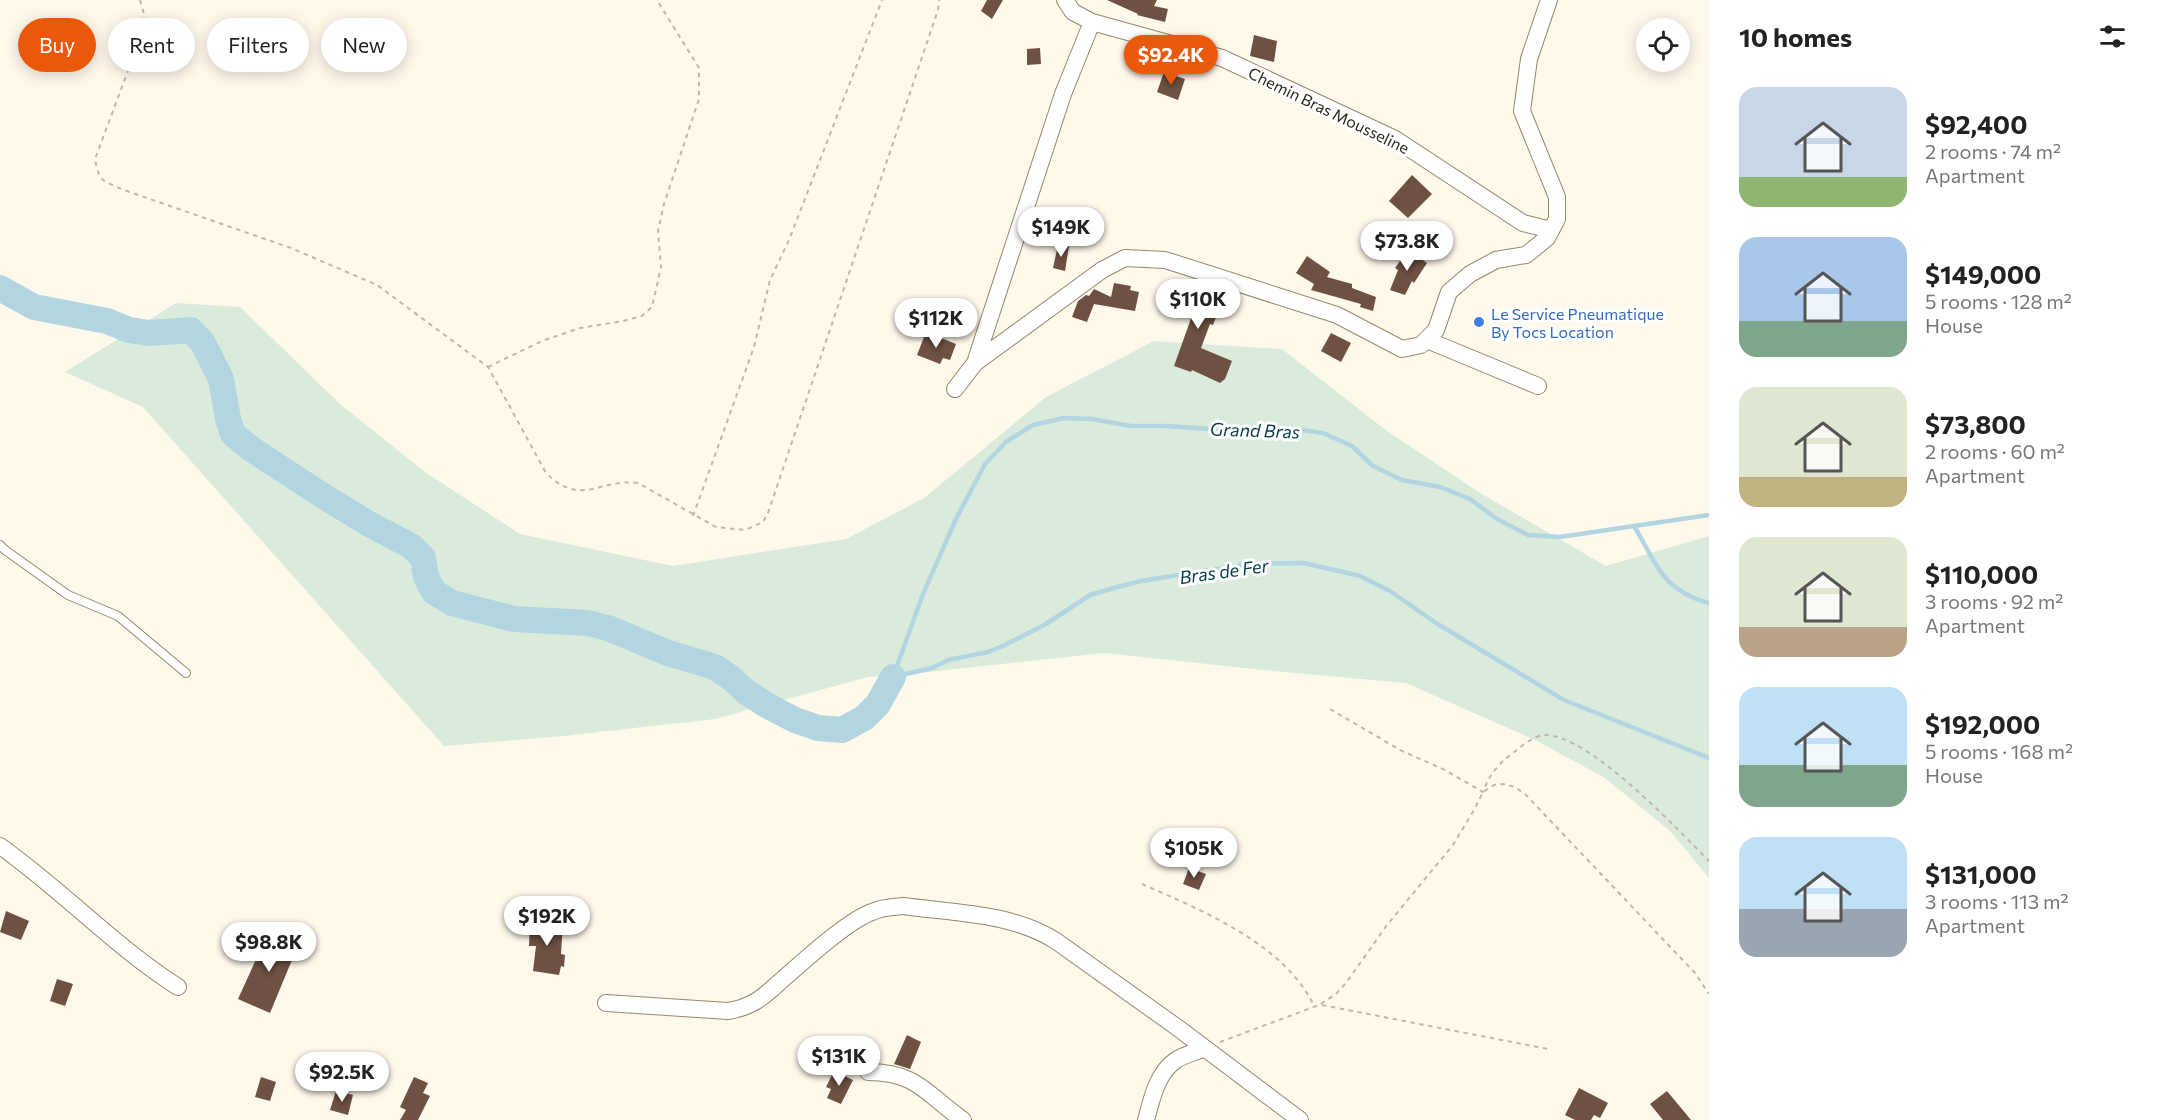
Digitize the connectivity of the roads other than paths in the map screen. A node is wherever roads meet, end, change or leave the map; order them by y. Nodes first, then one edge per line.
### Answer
1 (1065, 0) edge
2 (1549, 0) edge
3 (1092, 22) junction
4 (1551, 230) junction
5 (1427, 340) junction
6 (975, 363) junction
7 (1539, 386) dead end
8 (955, 389) dead end
9 (0, 545) edge
10 (186, 673) dead end
11 (0, 846) edge
12 (178, 987) dead end
13 (606, 1003) dead end
14 (1203, 1049) junction
15 (868, 1072) dead end
16 (963, 1120) edge
17 (1146, 1120) edge
18 (1300, 1120) edge

1 - 3 street, Chemin Bras Mousseline
2 - 4 street
3 - 4 street, Chemin Bras Mousseline
3 - 6 street
4 - 5 street
5 - 6 street
5 - 7 street
6 - 8 street
9 - 10 lane
11 - 12 street
13 - 14 street
14 - 17 street
14 - 18 street
15 - 16 street

